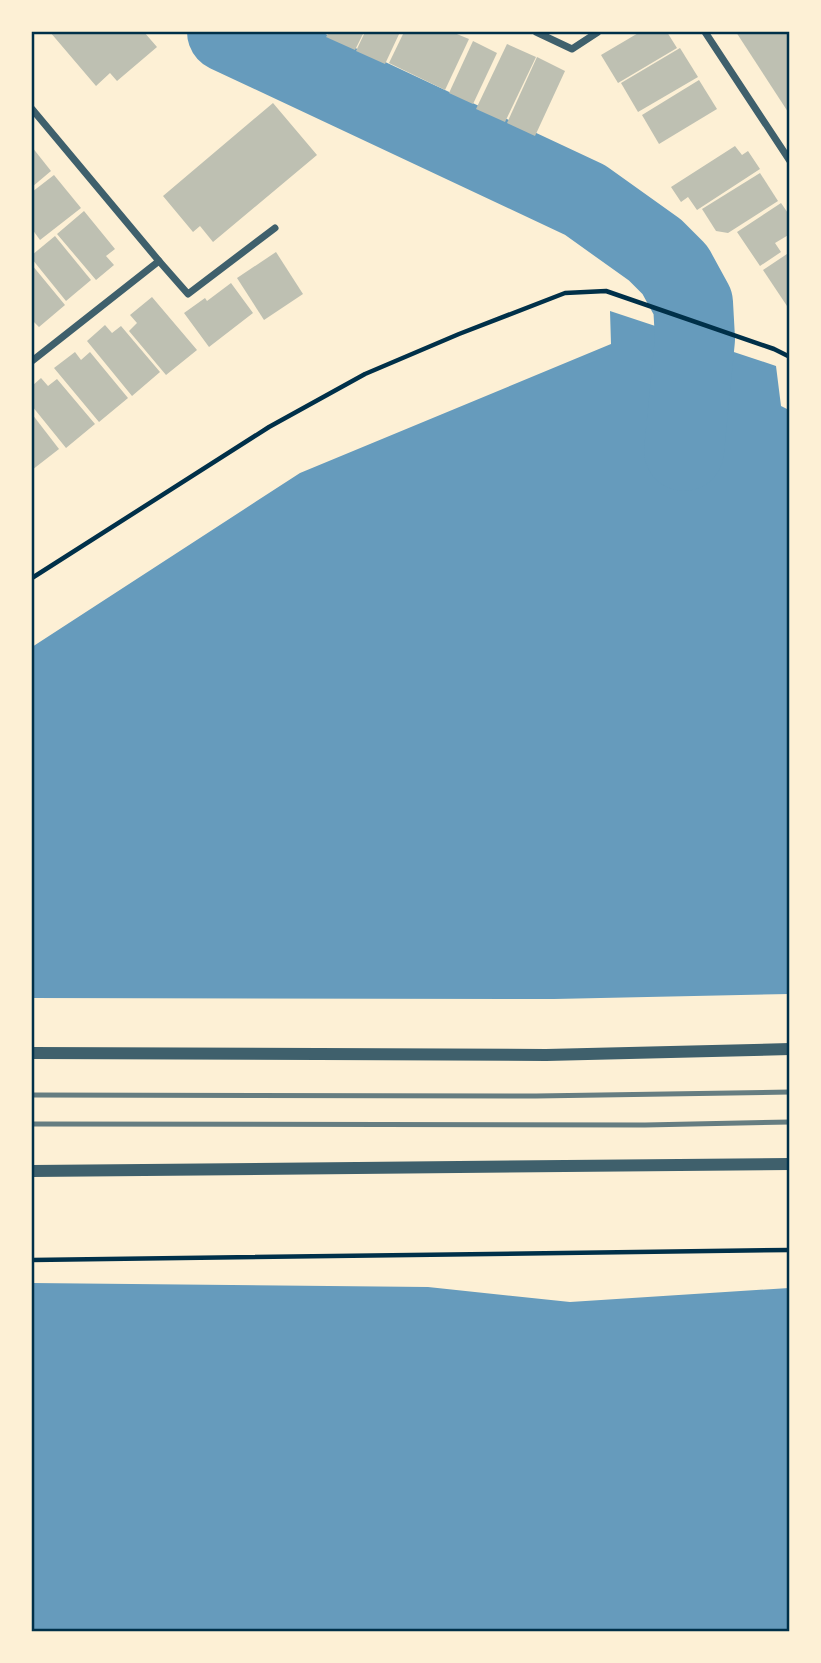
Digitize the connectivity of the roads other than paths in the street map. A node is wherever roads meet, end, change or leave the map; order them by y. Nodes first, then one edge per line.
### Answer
1 (536, 32) edge
2 (598, 32) edge
3 (705, 32) edge
4 (32, 109) edge
5 (789, 161) edge
6 (275, 228) dead end
7 (159, 261) junction
8 (32, 361) edge
9 (789, 1049) edge
10 (32, 1053) edge
11 (789, 1164) edge
12 (32, 1171) edge

1 - 2 street
3 - 5 street
4 - 7 street
6 - 7 street
7 - 8 street
9 - 10 street
11 - 12 street

